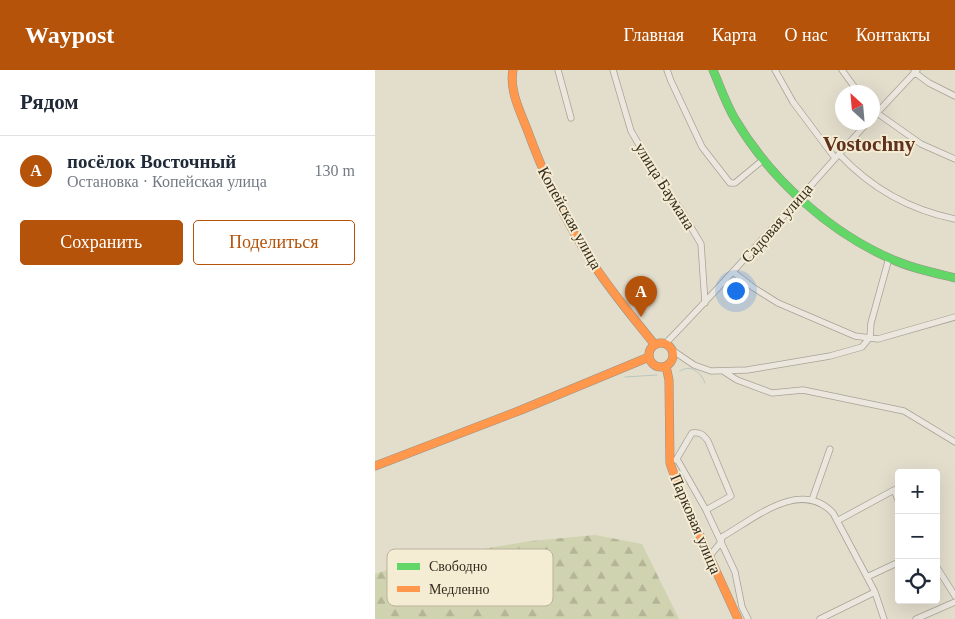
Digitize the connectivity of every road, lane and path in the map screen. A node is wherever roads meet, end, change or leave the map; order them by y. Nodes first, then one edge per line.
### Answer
1 (558, 70) edge
2 (613, 70) edge
3 (667, 70) edge
4 (713, 70) edge
5 (775, 70) edge
6 (842, 70) edge
7 (915, 71) edge
8 (513, 73) edge
9 (853, 85) edge
10 (955, 96) edge
11 (880, 109) edge
12 (571, 118) dead end
13 (880, 119) edge
14 (861, 130) edge
15 (837, 156) junction
16 (764, 159) junction
17 (955, 159) edge
18 (799, 198) junction
19 (955, 219) edge
20 (889, 258) junction
21 (733, 272) junction
22 (955, 278) edge
23 (705, 303) junction
24 (955, 317) edge
25 (870, 337) junction
26 (665, 344) junction
27 (655, 345) junction
28 (672, 350) junction
29 (649, 358) junction
30 (666, 366) junction
31 (723, 371) junction
32 (955, 442) edge
33 (829, 448) dead end
34 (375, 466) edge
35 (895, 492) edge
36 (812, 500) junction
37 (706, 510) junction
38 (837, 521) junction
39 (721, 542) junction
40 (709, 557) junction
41 (895, 564) edge
42 (940, 572) edge
43 (867, 577) junction
44 (875, 592) junction
45 (955, 596) edge
46 (955, 602) edge
47 (738, 619) edge
48 (748, 619) edge
49 (820, 619) edge
50 (884, 619) edge
51 (916, 619) edge

1 - 12 street
2 - 23 street, улица Баумана
3 - 16 street
4 - 16 street
5 - 15 street
6 - 9 street
7 - 10 street
7 - 11 street
8 - 27 street, Копейская улица
13 - 17 street
14 - 15 street, Садовая улица
15 - 18 street, Садовая улица
15 - 19 street
16 - 18 street
18 - 20 street
18 - 21 street, Садовая улица
20 - 22 street
20 - 25 street
21 - 23 street, Садовая улица
21 - 25 street
23 - 26 street, Садовая улица
24 - 25 street
25 - 31 street
26 - 27 street
26 - 28 street
27 - 29 street
28 - 30 street
28 - 31 street
29 - 30 street
29 - 34 street
30 - 40 street, Парковая улица
31 - 32 street
33 - 36 street
35 - 38 street
36 - 38 street
36 - 39 street
37 - 37 street
37 - 39 street
38 - 43 street
39 - 40 street
39 - 48 street
40 - 47 street, Парковая улица
41 - 43 street
42 - 45 street
43 - 44 street
44 - 49 street
44 - 50 street
46 - 51 street

